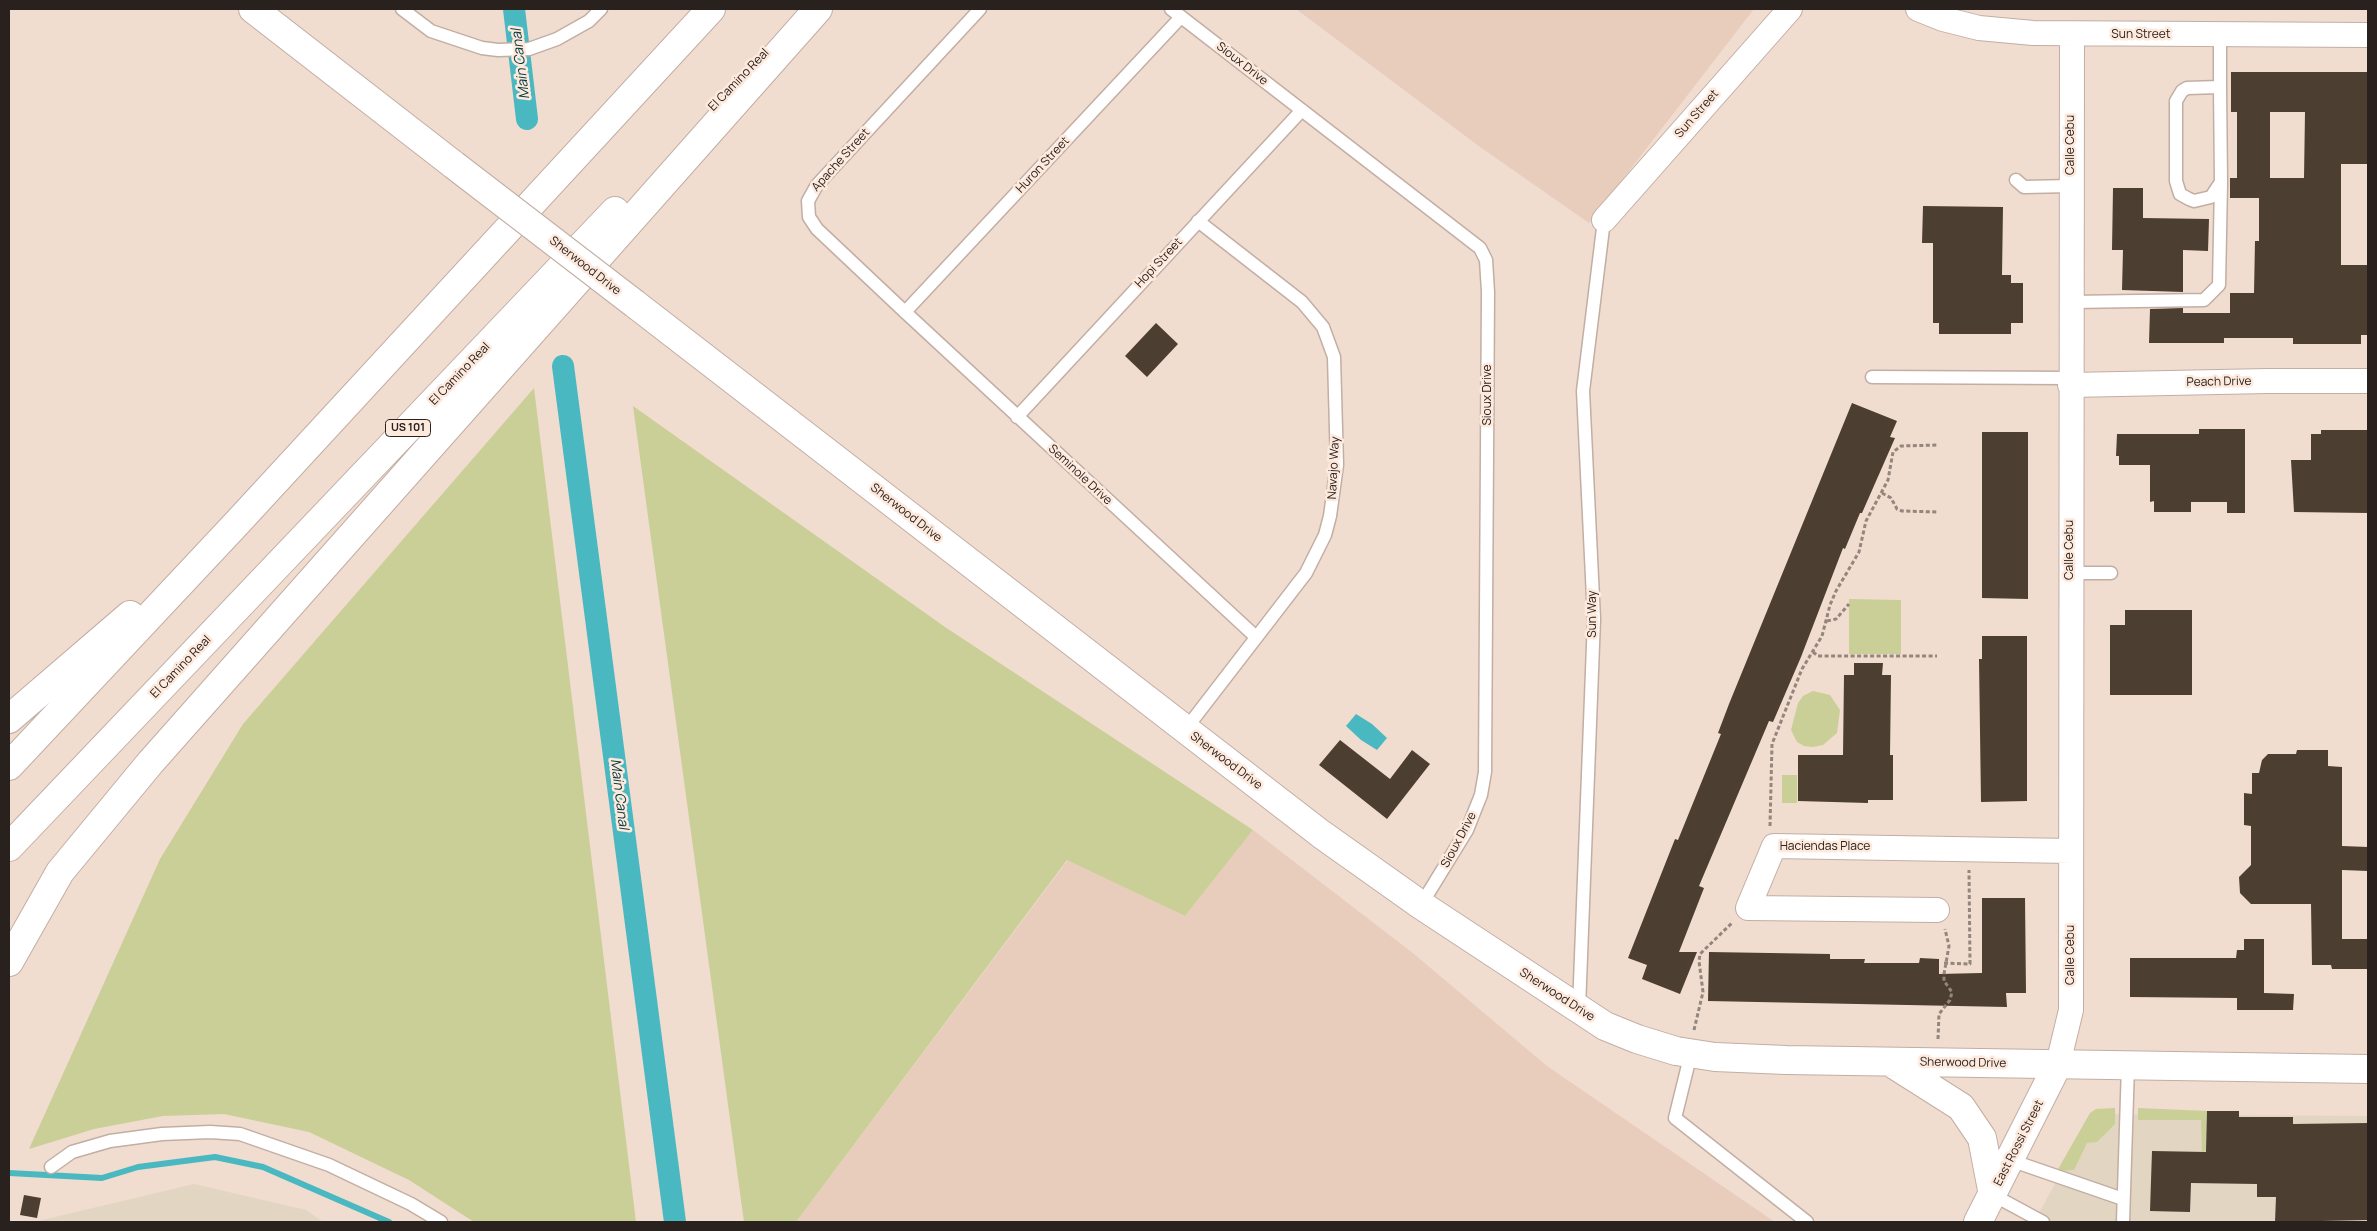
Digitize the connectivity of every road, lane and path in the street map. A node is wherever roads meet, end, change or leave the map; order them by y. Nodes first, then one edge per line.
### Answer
1 (253, 9) edge
2 (402, 9) edge
3 (601, 9) edge
4 (711, 9) edge
5 (808, 9) edge
6 (818, 9) edge
7 (980, 9) edge
8 (1171, 9) edge
9 (1790, 9) edge
10 (1918, 9) edge
11 (1181, 17) junction
12 (2072, 34) junction
13 (2220, 35) junction
14 (2368, 35) edge
15 (2220, 86) junction
16 (1302, 110) junction
17 (2016, 180) dead end
18 (2221, 182) junction
19 (2071, 186) junction
20 (1604, 220) joint
21 (1198, 221) junction
22 (2071, 302) junction
23 (905, 312) junction
24 (1872, 377) dead end
25 (2070, 381) junction
26 (2368, 381) edge
27 (1017, 417) junction
28 (1938, 445) dead end
29 (1882, 493) junction
30 (1938, 512) dead end
31 (237, 522) junction
32 (2070, 573) junction
33 (2111, 574) dead end
34 (1849, 604) dead end
35 (1827, 621) junction
36 (1256, 637) junction
37 (1813, 652) junction
38 (1937, 656) dead end
39 (9, 719) edge
40 (1185, 730) junction
41 (9, 766) edge
42 (1774, 846) junction
43 (9, 847) edge
44 (1969, 849) junction
45 (2071, 851) junction
46 (1421, 905) junction
47 (1748, 908) junction
48 (1937, 910) joint
49 (9, 962) edge
50 (1944, 963) junction
51 (1579, 1010) junction
52 (1691, 1053) junction
53 (1890, 1062) junction
54 (1938, 1062) junction
55 (2058, 1064) junction
56 (2128, 1065) junction
57 (2368, 1069) edge
58 (2010, 1160) junction
59 (51, 1167) dead end
60 (1993, 1195) junction
61 (2123, 1200) junction
62 (441, 1222) edge
63 (1808, 1222) edge
64 (1978, 1222) edge
65 (2043, 1222) edge
66 (2123, 1222) edge

1 - 40 main road, Sherwood Drive, bridge
2 - 3 lane
4 - 31 main road
5 - 43 main road, El Camino Real / US 101
6 - 49 main road
7 - 23 lane, Apache Street
8 - 11 lane
9 - 20 street, Sun Street
10 - 12 street, Sun Street
11 - 16 lane, Sioux Drive
11 - 23 lane, Huron Street
12 - 13 street, Sun Street
12 - 19 street, Calle Cebu
13 - 14 street, Sun Street
13 - 15 lane
15 - 18 lane
15 - 18 lane
16 - 21 lane, Hopi Street
16 - 46 lane, Sioux Drive
17 - 19 lane
18 - 22 lane
19 - 22 street, Calle Cebu
20 - 51 lane, Sun Way
21 - 27 lane, Hopi Street
21 - 36 lane, Navajo Way
22 - 25 street, Calle Cebu
23 - 27 lane, Seminole Drive
24 - 25 lane
25 - 26 street, Peach Drive
25 - 32 street, Calle Cebu
27 - 36 lane, Seminole Drive
28 - 29 path
29 - 30 path
29 - 35 path
31 - 39 main road
31 - 41 main road
32 - 33 lane
32 - 45 street, Calle Cebu
34 - 35 path
35 - 37 path
36 - 40 lane, Navajo Way
37 - 38 path
37 - 42 path
40 - 46 main road, Sherwood Drive
42 - 44 street, Haciendas Place
42 - 47 street, Haciendas Place
44 - 45 street, Haciendas Place
44 - 50 path
45 - 55 street, Calle Cebu
46 - 51 main road, Sherwood Drive
47 - 48 street
47 - 52 path
48 - 50 path
50 - 54 path
51 - 52 main road, Sherwood Drive
52 - 53 main road, Sherwood Drive
52 - 63 lane
53 - 54 main road, Sherwood Drive
53 - 60 main road
54 - 55 main road, Sherwood Drive
55 - 56 main road, Sherwood Drive
55 - 58 main road, East Rossi Street
56 - 57 main road, Sherwood Drive
56 - 61 lane
58 - 60 main road, East Rossi Street
58 - 61 lane
59 - 62 lane
60 - 64 main road, East Rossi Street
60 - 65 lane
61 - 66 lane

